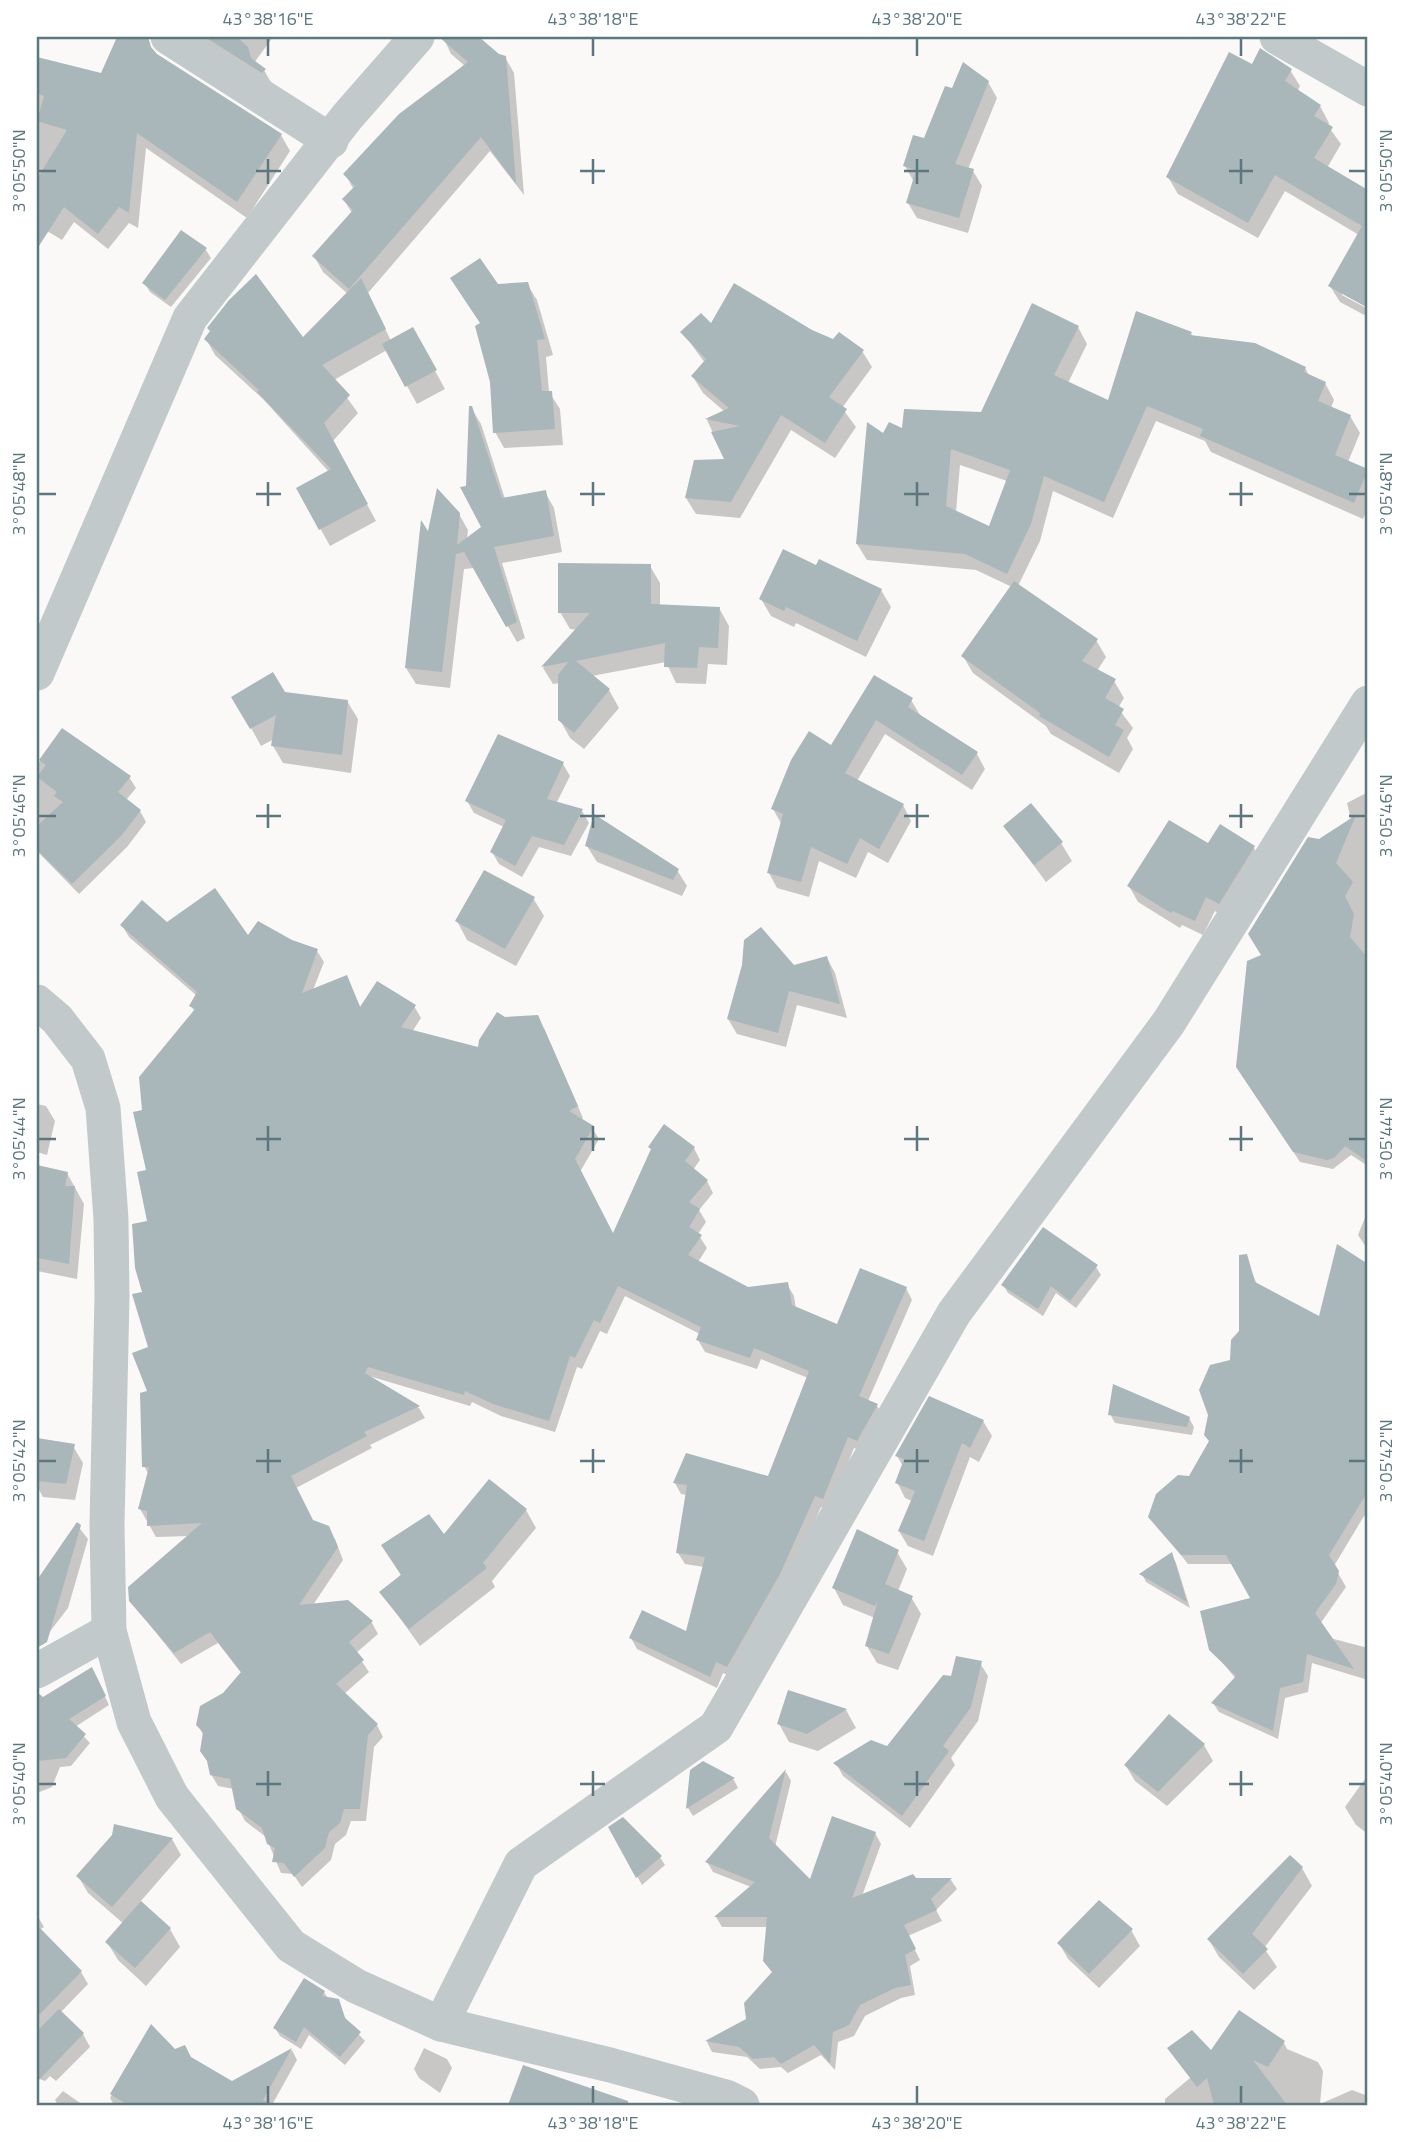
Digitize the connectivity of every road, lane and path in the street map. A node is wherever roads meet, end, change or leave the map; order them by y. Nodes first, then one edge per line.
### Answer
1 (169, 37) edge
2 (417, 37) edge
3 (1278, 37) edge
4 (1368, 89) edge
5 (331, 141) junction
6 (37, 673) edge
7 (1368, 704) edge
8 (37, 1002) edge
9 (109, 1631) junction
10 (37, 1671) edge
11 (441, 2024) junction
12 (742, 2105) edge

1 - 5 street
2 - 5 street
3 - 4 street
5 - 6 street
7 - 11 street
8 - 9 street
9 - 10 street
9 - 11 street
11 - 12 street

